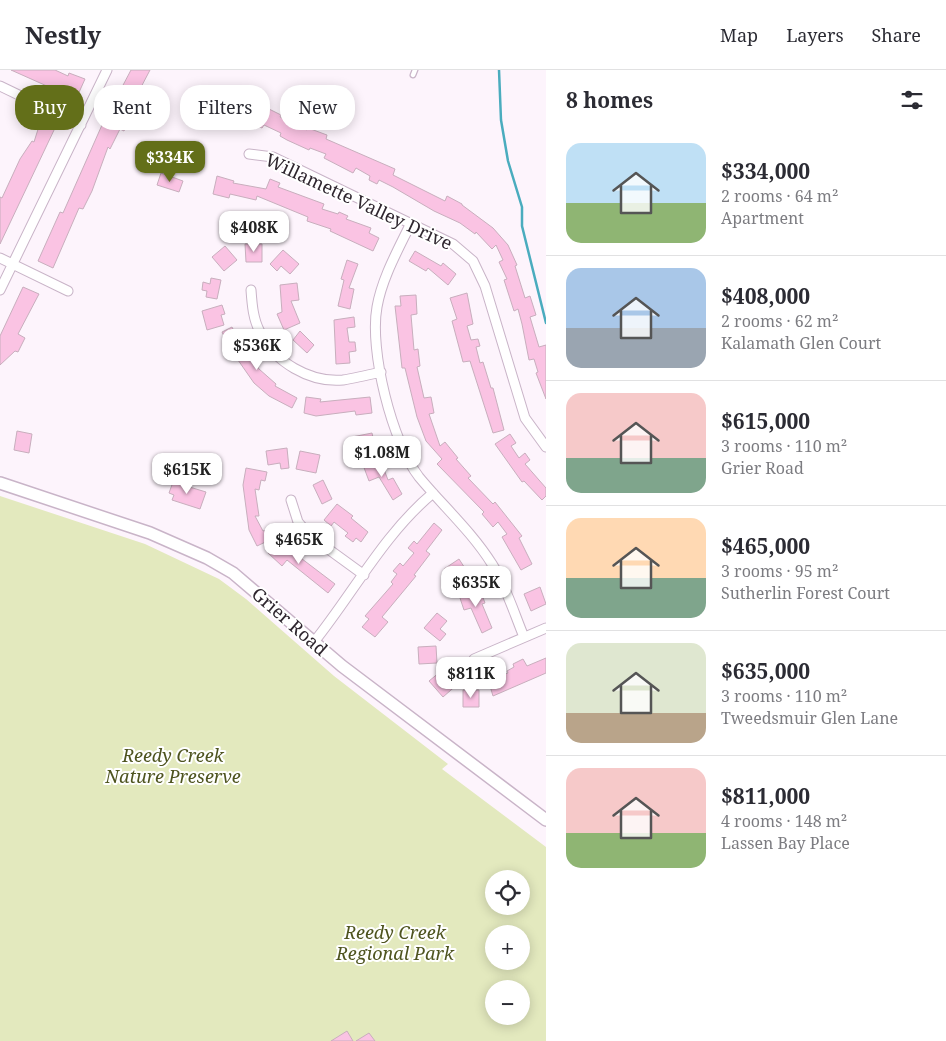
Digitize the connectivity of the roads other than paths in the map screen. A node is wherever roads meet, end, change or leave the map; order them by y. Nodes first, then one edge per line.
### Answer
1 (107, 70) edge
2 (0, 86) edge
3 (15, 93) edge
4 (84, 117) edge
5 (78, 130) edge
6 (249, 154) dead end
7 (411, 223) junction
8 (0, 258) edge
9 (12, 264) junction
10 (0, 290) edge
11 (251, 290) dead end
12 (68, 291) dead end
13 (381, 372) junction
14 (546, 446) edge
15 (0, 483) edge
16 (434, 493) junction
17 (291, 500) dead end
18 (364, 576) junction
19 (546, 628) edge
20 (524, 637) junction
21 (314, 642) junction
22 (474, 659) dead end
23 (546, 820) edge

1 - 4 street
2 - 3 street
5 - 9 street
6 - 7 street, Willamette Valley Drive
7 - 13 street
7 - 14 street, Willamette Valley Drive
8 - 9 street
9 - 10 street
9 - 12 street
11 - 13 street
13 - 16 street
15 - 21 street, Grier Road
16 - 18 street
16 - 20 street
17 - 18 street
18 - 21 street
19 - 20 street
20 - 22 street
21 - 23 street, Grier Road

